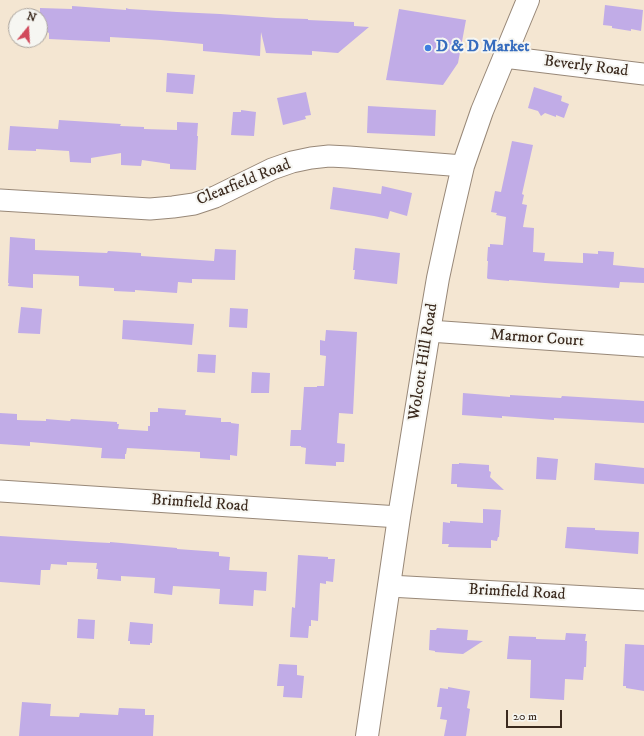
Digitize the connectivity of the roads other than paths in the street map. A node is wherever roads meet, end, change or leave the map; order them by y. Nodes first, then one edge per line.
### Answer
1 (528, 0) edge
2 (504, 58) junction
3 (644, 74) edge
4 (464, 166) junction
5 (0, 200) edge
6 (429, 331) junction
7 (644, 346) edge
8 (0, 491) edge
9 (399, 517) junction
10 (389, 586) junction
11 (644, 600) edge
12 (367, 736) edge

1 - 2 street, Wolcott Hill Road
2 - 3 street, Beverly Road
2 - 4 street, Wolcott Hill Road
4 - 5 street, Clearfield Road
4 - 6 street, Wolcott Hill Road
6 - 7 street, Marmor Court
6 - 9 street, Wolcott Hill Road
8 - 9 street, Brimfield Road
9 - 10 street, Wolcott Hill Road
10 - 11 street, Brimfield Road
10 - 12 street, Wolcott Hill Road

